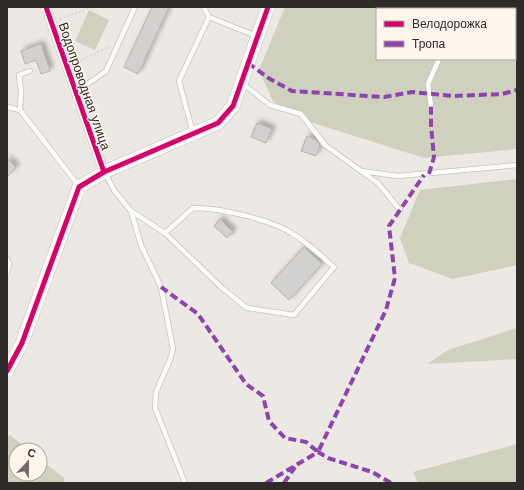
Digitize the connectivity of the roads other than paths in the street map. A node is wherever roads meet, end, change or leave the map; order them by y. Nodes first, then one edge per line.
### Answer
1 (46, 7) edge
2 (134, 7) edge
3 (204, 7) edge
4 (268, 7) edge
5 (209, 17) junction
6 (257, 37) junction
7 (439, 60) edge
8 (30, 71) dead end
9 (241, 82) junction
10 (76, 92) junction
11 (431, 106) dead end
12 (7, 107) edge
13 (20, 110) junction
14 (193, 133) junction
15 (517, 165) edge
16 (361, 171) junction
17 (104, 172) junction
18 (79, 187) junction
19 (400, 210) dead end
20 (131, 211) junction
21 (165, 233) junction
22 (7, 259) edge
23 (7, 273) edge
24 (7, 371) edge
25 (185, 483) edge

1 - 10 street, Водопроводная улица
2 - 10 lane
3 - 5 lane
4 - 6 street
5 - 6 lane
5 - 14 lane
6 - 9 street
7 - 11 lane
8 - 13 lane
9 - 14 street
9 - 16 lane
10 - 17 street, Водопроводная улица
12 - 13 lane
13 - 18 lane
14 - 17 street
15 - 16 lane
16 - 19 lane
17 - 18 street
17 - 20 lane
18 - 24 street
20 - 21 lane
20 - 25 lane
21 - 21 lane
22 - 23 lane

